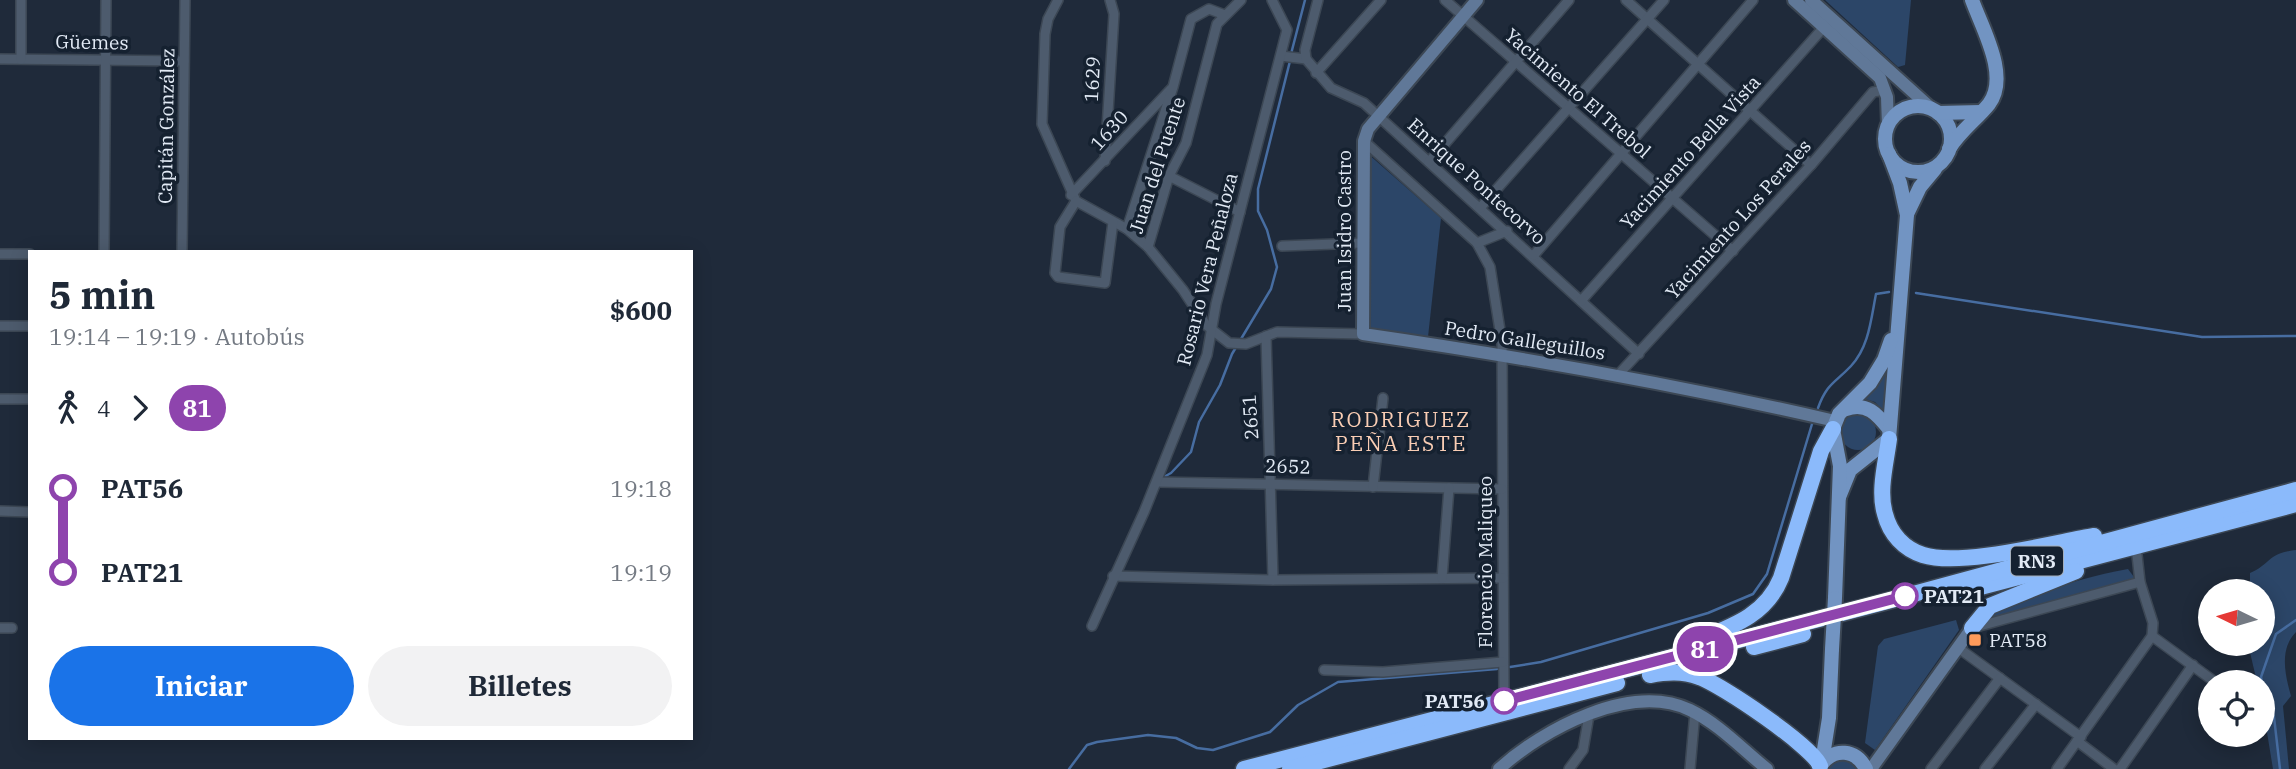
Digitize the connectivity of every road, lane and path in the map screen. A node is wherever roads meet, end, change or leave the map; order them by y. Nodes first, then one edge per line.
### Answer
1 (21, 0) edge
2 (106, 0) edge
3 (185, 0) edge
4 (1058, 0) edge
5 (1110, 0) edge
6 (1241, 0) edge
7 (1272, 0) edge
8 (1318, 0) edge
9 (1381, 0) edge
10 (1445, 0) edge
11 (1477, 0) edge
12 (1569, 0) edge
13 (1626, 0) edge
14 (1664, 0) edge
15 (1753, 0) edge
16 (1794, 0) edge
17 (1811, 0) edge
18 (1972, 0) edge
19 (1225, 15) junction
20 (1463, 16) junction
21 (1647, 19) junction
22 (1825, 27) junction
23 (1280, 56) junction
24 (0, 59) edge
25 (21, 59) junction
26 (1306, 59) junction
27 (106, 60) junction
28 (184, 61) junction
29 (1516, 62) junction
30 (1698, 64) junction
31 (1315, 73) junction
32 (1173, 87) junction
33 (1885, 90) junction
34 (1569, 108) junction
35 (1750, 111) junction
36 (1982, 111) junction
37 (1935, 112) junction
38 (1377, 114) junction
39 (1888, 126) junction
40 (1366, 135) junction
41 (1949, 150) junction
42 (1621, 153) junction
43 (1889, 154) junction
44 (1105, 161) junction
45 (1429, 162) junction
46 (1811, 165) junction
47 (1939, 165) junction
48 (1169, 176) junction
49 (1074, 198) junction
50 (1673, 198) junction
51 (1480, 208) junction
52 (1240, 212) junction
53 (1907, 215) junction
54 (1113, 222) junction
55 (1127, 229) junction
56 (1507, 231) junction
57 (1361, 243) junction
58 (1477, 243) junction
59 (1282, 246) dead end
60 (1148, 247) junction
61 (104, 250) edge
62 (182, 250) edge
63 (1733, 251) junction
64 (0, 254) edge
65 (28, 254) edge
66 (1534, 256) junction
67 (1581, 301) junction
68 (1900, 308) junction
69 (0, 326) edge
70 (28, 326) edge
71 (1212, 330) junction
72 (1363, 334) junction
73 (1266, 336) junction
74 (1501, 354) junction
75 (1640, 354) junction
76 (1618, 375) junction
77 (0, 398) edge
78 (1383, 398) dead end
79 (28, 399) edge
80 (1846, 409) junction
81 (1835, 432) junction
82 (1889, 434) junction
83 (1866, 456) junction
84 (1157, 482) junction
85 (1272, 483) junction
86 (1373, 486) junction
87 (1449, 488) junction
88 (1502, 489) junction
89 (2296, 490) edge
90 (1839, 497) junction
91 (2296, 504) edge
92 (0, 511) edge
93 (28, 512) edge
94 (2179, 522) junction
95 (2136, 546) junction
96 (1114, 576) junction
97 (1443, 578) junction
98 (1503, 578) junction
99 (1273, 580) junction
100 (2140, 582) junction
101 (1092, 626) dead end
102 (0, 628) edge
103 (12, 628) dead end
104 (1972, 628) junction
105 (2152, 636) junction
106 (1958, 648) junction
107 (1503, 662) junction
108 (2193, 665) junction
109 (1630, 669) junction
110 (1324, 670) dead end
111 (2199, 670) edge
112 (1650, 675) junction
113 (2000, 678) junction
114 (1504, 701) junction
115 (2036, 704) junction
116 (1695, 712) junction
117 (1589, 715) junction
118 (1829, 718) junction
119 (2079, 739) junction
120 (1850, 753) junction
121 (1821, 766) edge
122 (1244, 769) edge
123 (1290, 769) edge
124 (1499, 769) edge
125 (1569, 769) edge
126 (1690, 769) edge
127 (1767, 769) edge
128 (1869, 769) edge
129 (1930, 769) edge
130 (1985, 769) edge
131 (2057, 769) edge
132 (2114, 769) edge
133 (2120, 769) edge

1 - 25 street
2 - 27 street
3 - 28 street, Capitán González
4 - 49 street
5 - 44 street, 1629
6 - 19 street
7 - 23 street, Rosario Vera Peñaloza
8 - 26 street
9 - 31 street
10 - 20 street, Yacimiento El Trebol
11 - 20 street
12 - 29 street
13 - 21 street
14 - 21 street
15 - 30 street
16 - 22 street
17 - 37 street
18 - 36 main road
19 - 32 street, Juan del Puente
19 - 48 street, Juan del Puente
20 - 29 street, Yacimiento El Trebol
20 - 38 street
21 - 30 street
21 - 34 street
22 - 33 street
22 - 35 street, Yacimiento Bella Vista
23 - 26 street
23 - 52 street, Rosario Vera Peñaloza
24 - 25 street, Güemes
25 - 27 street, Güemes
26 - 31 street, Enrique Pontecorvo
27 - 28 street, Güemes
27 - 61 street
28 - 62 street, Capitán González
29 - 34 street, Yacimiento El Trebol
29 - 45 street
30 - 35 street
30 - 42 street
31 - 38 street, Enrique Pontecorvo
32 - 44 street, 1630
32 - 55 street, Juan del Puente
33 - 39 street
33 - 46 street, Yacimiento Los Perales
34 - 42 street, Yacimiento El Trebol
34 - 51 street
35 - 46 street
35 - 50 street, Yacimiento Bella Vista
36 - 37 main road
36 - 41 main road
37 - 39 main road
37 - 41 main road
38 - 40 street
38 - 45 street, Enrique Pontecorvo
39 - 43 main road
40 - 57 street, Juan Isidro Castro
40 - 58 street, Florencio Maliqueo
41 - 47 main road
42 - 50 street, Yacimiento El Trebol
42 - 66 street
43 - 47 main road
43 - 53 main road
44 - 49 street, 1630
45 - 51 street, Enrique Pontecorvo
46 - 63 street, Yacimiento Los Perales
47 - 53 main road
48 - 52 street
48 - 60 street, Juan del Puente
49 - 54 street
49 - 54 street, 1630
50 - 63 street, Yacimiento El Trebol
50 - 67 street, Yacimiento Bella Vista
51 - 56 street, Enrique Pontecorvo
52 - 71 street, Rosario Vera Peñaloza
53 - 68 main road
54 - 55 street
55 - 60 street
56 - 58 street
56 - 66 street, Enrique Pontecorvo
57 - 59 street
57 - 72 street, Juan Isidro Castro
58 - 74 street, Florencio Maliqueo
60 - 71 street
63 - 75 street, Yacimiento Los Perales
64 - 65 street
66 - 67 street, Enrique Pontecorvo
67 - 75 street, Enrique Pontecorvo
68 - 80 main road
68 - 82 main road
69 - 70 street
71 - 73 street, Pedro Galleguillos
71 - 84 street, Rosario Vera Peñaloza
72 - 73 street, Pedro Galleguillos
72 - 74 street, Pedro Galleguillos
73 - 85 street, 2651
74 - 76 street, Pedro Galleguillos
74 - 88 street, Florencio Maliqueo
75 - 76 street, Yacimiento Los Perales
76 - 81 street, Pedro Galleguillos
77 - 79 street
78 - 86 street
80 - 81 main road
80 - 82 main road
81 - 83 main road
81 - 90 main road
81 - 109 highway
82 - 83 main road
82 - 94 highway
83 - 90 main road
84 - 85 street, 2652
84 - 96 street, Rosario Vera Peñaloza
85 - 86 street, 2652
85 - 99 street, 2651
86 - 87 street, 2652
87 - 88 street, 2652
87 - 97 street
88 - 98 street, Florencio Maliqueo
89 - 94 highway, RN3
90 - 118 main road, bridge
91 - 95 highway, RN3
92 - 93 street
94 - 109 highway, RN3
95 - 100 street
95 - 104 highway
95 - 112 highway, RN3
96 - 99 street
96 - 101 street, Rosario Vera Peñaloza
97 - 98 street
97 - 99 street
98 - 107 street, Florencio Maliqueo
100 - 104 street
100 - 105 street
102 - 103 street
104 - 106 street
105 - 108 street
105 - 119 street
106 - 113 street
106 - 128 street
107 - 110 street
107 - 114 street, Florencio Maliqueo
108 - 111 street
108 - 133 street
109 - 114 highway, RN3
112 - 121 highway
112 - 123 highway, RN3
113 - 115 street
113 - 129 street
114 - 122 highway, RN3
115 - 119 street
115 - 130 street
116 - 117 street
116 - 126 street
116 - 127 street
117 - 124 street
117 - 125 street
118 - 120 main road
118 - 121 main road
119 - 131 street
119 - 132 street
120 - 121 main road
120 - 128 main road

